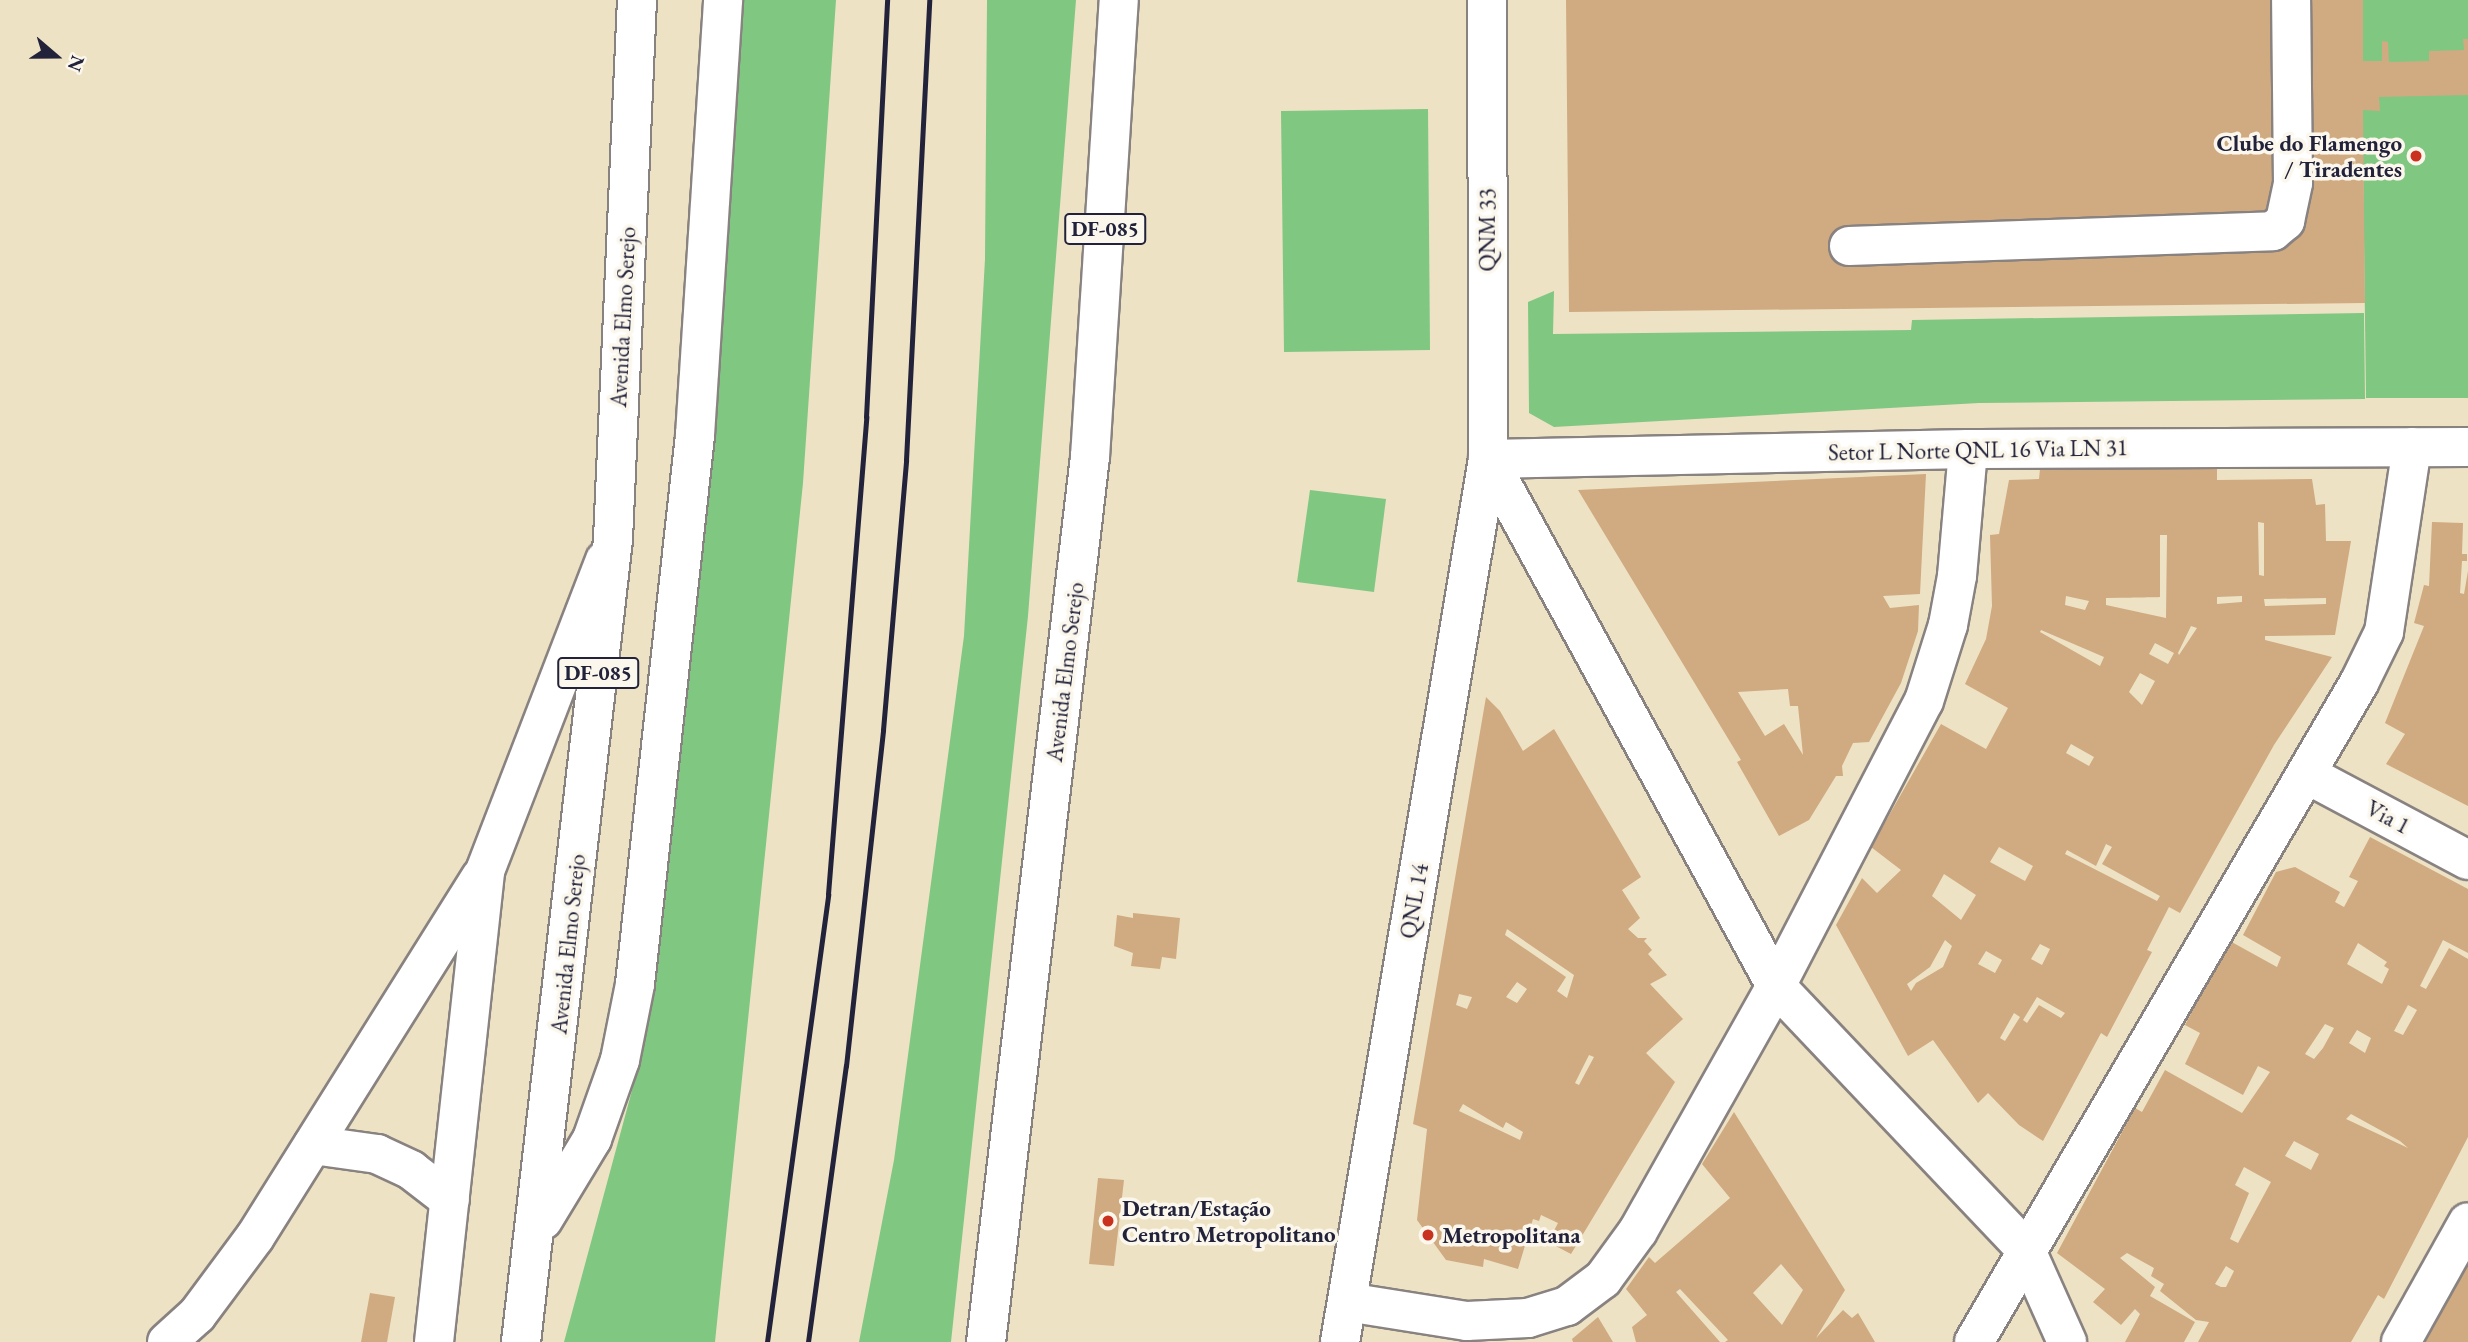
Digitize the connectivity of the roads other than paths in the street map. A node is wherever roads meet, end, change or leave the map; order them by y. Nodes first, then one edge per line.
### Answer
1 (637, 0) edge
2 (723, 0) edge
3 (1487, 0) edge
4 (2291, 0) edge
5 (1120, 4) edge
6 (1850, 246) dead end
7 (2412, 447) junction
8 (2468, 447) edge
9 (1968, 449) junction
10 (1488, 459) junction
11 (613, 539) junction
12 (2308, 775) junction
13 (2468, 860) edge
14 (485, 871) junction
15 (1776, 986) junction
16 (313, 1145) junction
17 (450, 1200) junction
18 (2468, 1222) edge
19 (536, 1232) junction
20 (2025, 1248) junction
21 (1347, 1302) junction
22 (167, 1342) edge
23 (434, 1342) edge
24 (521, 1342) edge
25 (986, 1342) edge
26 (1340, 1342) edge
27 (1974, 1342) edge
28 (2067, 1342) edge
29 (2401, 1342) edge

1 - 11 street, Avenida Elmo Serejo / DF-085
2 - 19 street
3 - 10 street, QNM 33
4 - 6 street
5 - 25 street, Avenida Elmo Serejo / DF-085
7 - 8 street, Setor L Norte QNL 16 Via LN 31
7 - 9 street, Setor L Norte QNL 16 Via LN 31
7 - 12 street
9 - 10 street, Setor L Norte QNL 16 Via LN 31
9 - 15 street
10 - 15 street
10 - 21 street, QNL 14
11 - 14 street
11 - 19 street, Avenida Elmo Serejo / DF-085
12 - 13 street, Via 1
12 - 20 street
14 - 16 street
14 - 17 street
15 - 20 street
15 - 21 street
16 - 17 street
16 - 22 street
17 - 23 street
18 - 29 street
19 - 24 street, Avenida Elmo Serejo / DF-085
20 - 27 street
20 - 28 street
21 - 26 street, QNL 14

